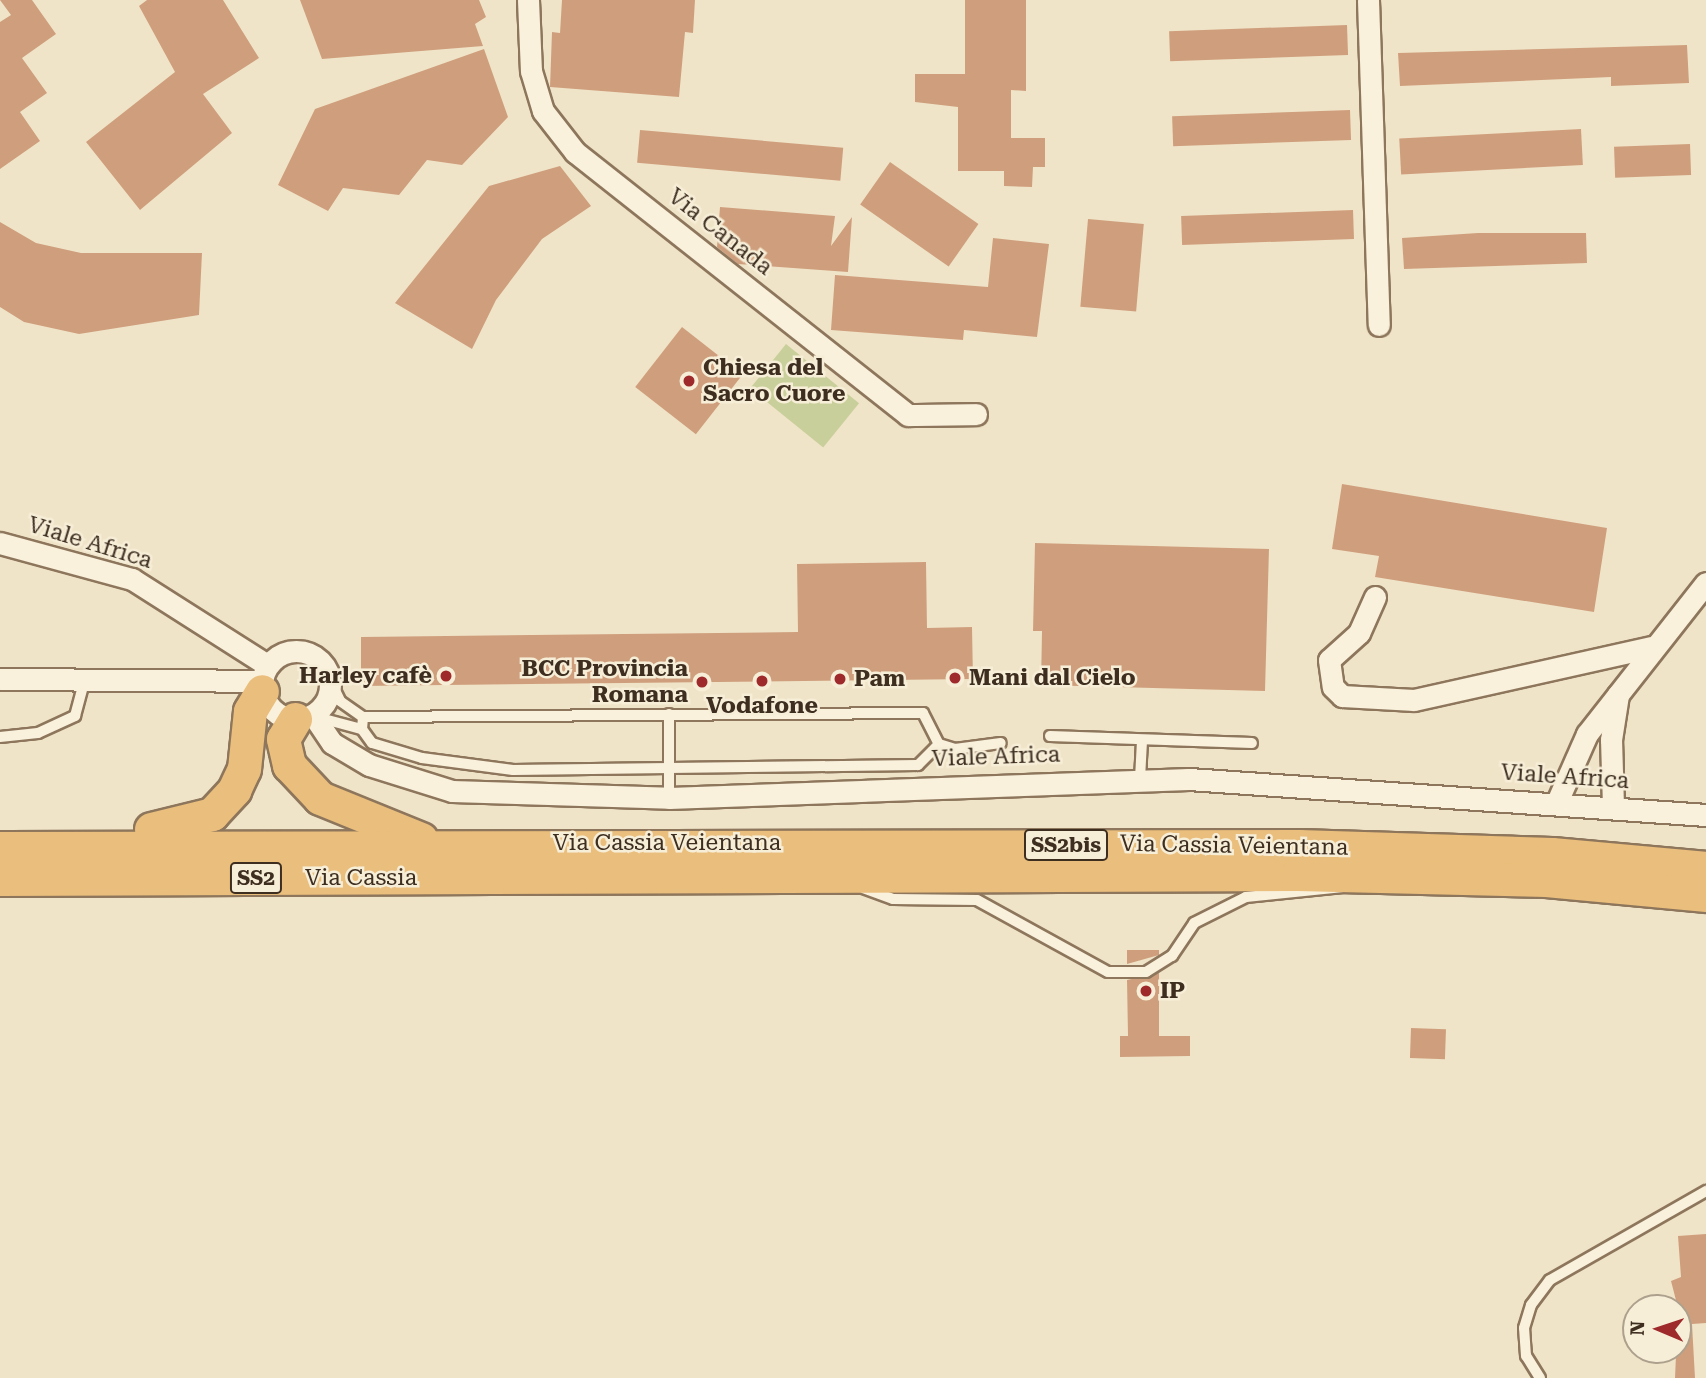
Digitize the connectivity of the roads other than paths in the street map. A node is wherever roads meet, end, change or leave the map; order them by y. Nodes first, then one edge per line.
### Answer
1 (528, 0) edge
2 (1368, 0) edge
3 (1379, 325) dead end
4 (976, 414) dead end
5 (0, 543) edge
6 (1706, 583) edge
7 (1375, 597) dead end
8 (1651, 647) junction
9 (0, 678) edge
10 (85, 678) junction
11 (329, 678) junction
12 (263, 679) junction
13 (1619, 693) junction
14 (309, 714) junction
15 (669, 714) junction
16 (363, 717) junction
17 (362, 729) junction
18 (1050, 736) dead end
19 (0, 737) edge
20 (1142, 740) junction
21 (1001, 743) dead end
22 (1252, 743) dead end
23 (939, 744) junction
24 (668, 768) junction
25 (1140, 779) junction
26 (669, 798) junction
27 (1557, 802) junction
28 (1613, 806) junction
29 (1706, 815) edge
30 (426, 843) junction
31 (91, 846) junction
32 (0, 848) edge
33 (1706, 868) edge
34 (1378, 876) junction
35 (513, 877) joint
36 (834, 877) junction
37 (217, 878) junction
38 (0, 879) edge
39 (1706, 895) edge
40 (0, 899) edge
41 (1706, 1191) edge
42 (1540, 1378) edge

1 - 4 street, Via Canada
2 - 3 street
5 - 12 street, Viale Africa
6 - 8 street
7 - 8 street
8 - 13 street
9 - 10 street
10 - 12 street
10 - 19 lane
11 - 12 street
11 - 14 street
11 - 16 lane
12 - 14 street, Viale Africa
12 - 31 highway
13 - 27 street
13 - 28 street
14 - 17 lane
14 - 26 street, Viale Africa
14 - 30 highway
15 - 16 lane
15 - 23 lane
15 - 24 lane
16 - 17 lane
17 - 24 lane
18 - 20 lane
20 - 22 lane
20 - 25 lane
21 - 23 lane
23 - 24 lane
24 - 26 lane
25 - 26 street, Viale Africa
25 - 27 street, Viale Africa
27 - 28 street, Viale Africa
28 - 29 street, Viale Africa
30 - 31 highway, Via Cassia / SS2
30 - 33 highway, Via Cassia Veientana / SS2bis
31 - 32 highway, Via Cassia / SS2
34 - 36 highway, Via Cassia Veientana / SS2bis
34 - 36 lane
34 - 39 highway, Via Cassia Veientana / SS2bis
35 - 36 highway, Via Cassia Veientana / SS2bis
35 - 37 highway, Via Cassia / SS2
37 - 38 highway, Via Cassia / SS2
37 - 40 highway
41 - 42 lane

